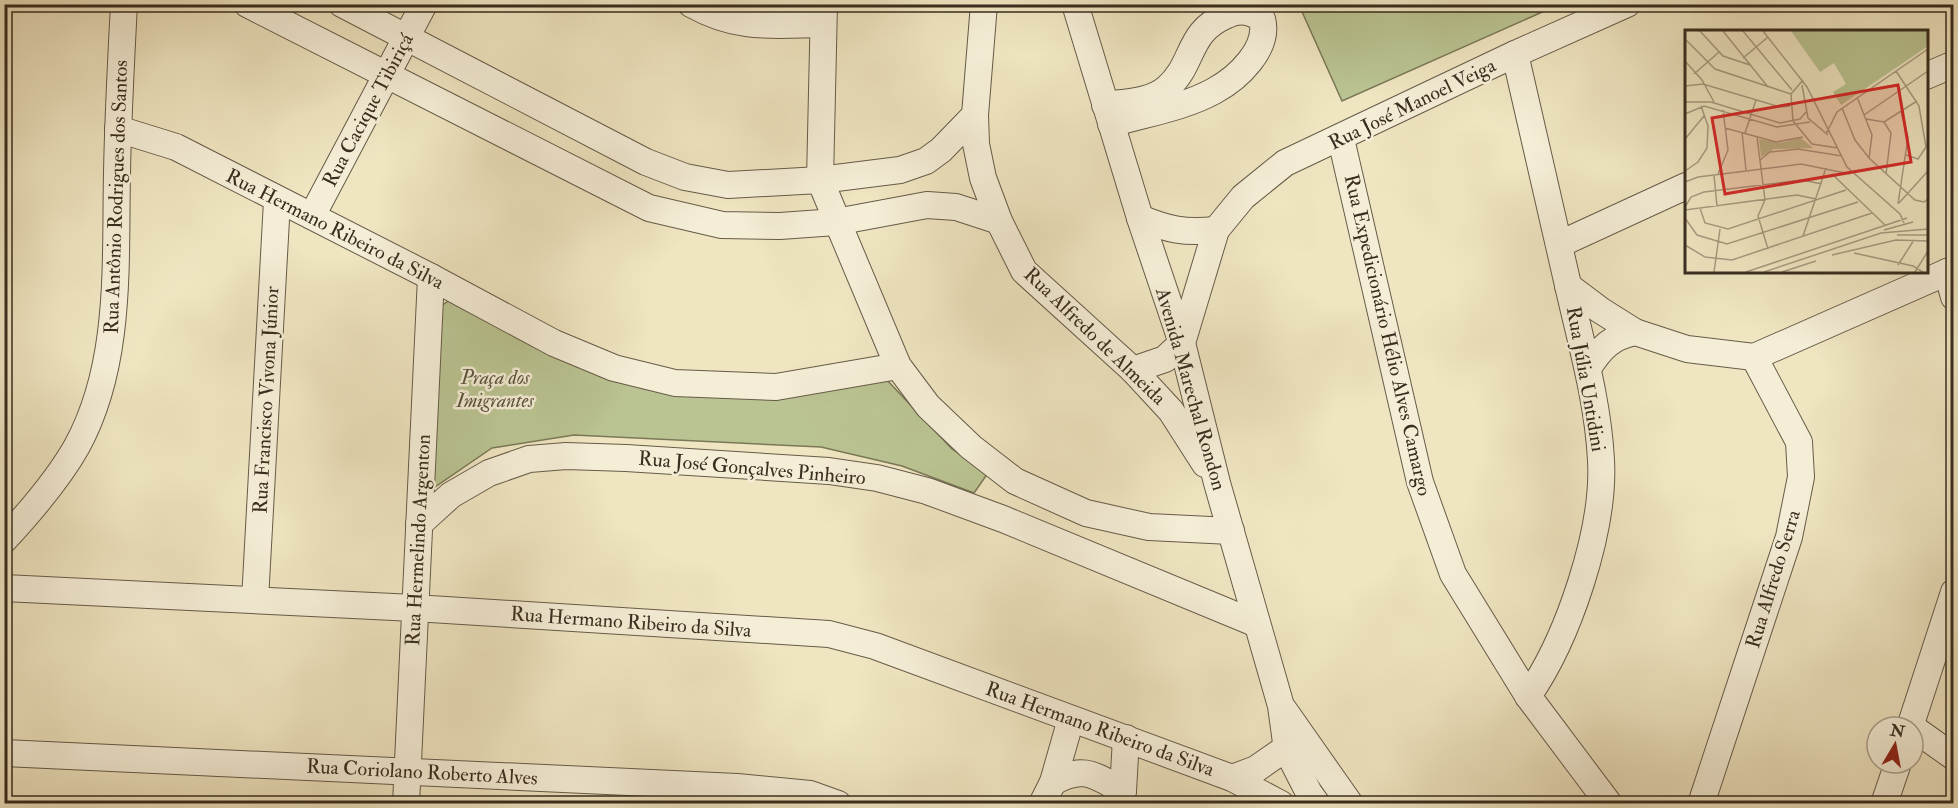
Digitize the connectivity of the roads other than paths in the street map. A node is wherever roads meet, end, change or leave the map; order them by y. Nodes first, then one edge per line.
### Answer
1 (124, 4) edge
2 (247, 4) edge
3 (342, 4) edge
4 (424, 4) edge
5 (692, 4) edge
6 (984, 4) edge
7 (1075, 4) edge
8 (1628, 4) edge
9 (823, 14) edge
10 (407, 39) junction
11 (1515, 54) junction
12 (1953, 64) edge
13 (1928, 75) edge
14 (388, 77) junction
15 (1108, 114) junction
16 (975, 115) junction
17 (118, 129) junction
18 (1341, 139) junction
19 (820, 180) junction
20 (1685, 186) edge
21 (278, 201) junction
22 (312, 216) junction
23 (1140, 218) junction
24 (999, 221) junction
25 (836, 222) junction
26 (1216, 230) junction
27 (1560, 244) junction
28 (1950, 271) edge
29 (431, 277) junction
30 (1568, 286) junction
31 (1953, 297) edge
32 (1635, 332) junction
33 (1182, 343) junction
34 (1754, 357) junction
35 (898, 366) junction
36 (1588, 368) junction
37 (1133, 370) junction
38 (1015, 481) junction
39 (1217, 483) junction
40 (1003, 519) junction
41 (419, 524) junction
42 (1231, 531) junction
43 (4, 540) edge
44 (4, 588) edge
45 (1953, 592) edge
46 (255, 600) junction
47 (414, 608) junction
48 (1257, 624) junction
49 (1528, 696) junction
50 (1915, 715) edge
51 (1071, 719) junction
52 (1925, 737) edge
53 (1126, 738) junction
54 (1294, 743) junction
55 (4, 753) edge
56 (1953, 757) edge
57 (407, 770) junction
58 (1894, 775) edge
59 (1329, 777) junction
60 (1232, 778) junction
61 (1048, 793) edge
62 (1126, 797) edge
63 (1313, 798) edge
64 (1280, 803) edge
65 (406, 804) edge
66 (838, 804) edge
67 (1350, 804) edge
68 (1609, 804) edge
69 (1701, 804) edge
70 (1884, 804) edge

1 - 17 street, Rua Antônio Rodrigues dos Santos
2 - 14 street
3 - 10 street
4 - 10 street, Rua Cacique Tibiriçá
5 - 9 street
6 - 16 street, Rua Alfredo de Almeida
7 - 15 street, Avenida Marechal Rondon
8 - 11 street, Rua José Manoel Veiga
9 - 19 street
10 - 14 street, Rua Cacique Tibiriçá
10 - 19 street
11 - 18 street, Rua José Manoel Veiga
11 - 27 street, Rua Júlia Untidini
12 - 13 street
14 - 22 street, Rua Cacique Tibiriçá
14 - 25 street
15 - 15 street
15 - 23 street, Avenida Marechal Rondon
16 - 19 street
16 - 24 street, Rua Alfredo de Almeida
17 - 21 street, Rua Hermano Ribeiro da Silva
17 - 43 street, Rua Antônio Rodrigues dos Santos
18 - 26 street, Rua José Manoel Veiga
18 - 49 street, Rua Expedicionário Hélio Alves Camargo
19 - 25 street
20 - 27 street
21 - 22 street, Rua Hermano Ribeiro da Silva
21 - 46 street, Rua Francisco Vivona Júnior
22 - 29 street, Rua Hermano Ribeiro da Silva
23 - 26 street
23 - 33 street, Avenida Marechal Rondon
24 - 25 street
24 - 37 street, Rua Alfredo de Almeida
25 - 35 street
26 - 33 street, Rua José Manoel Veiga
27 - 30 street, Rua Júlia Untidini
28 - 31 street
28 - 34 street
29 - 35 street, Rua Hermano Ribeiro da Silva
29 - 41 street, Rua Hermelindo Argenton
30 - 32 street
30 - 36 street, Rua Júlia Untidini
32 - 34 street
32 - 36 street
33 - 37 street
33 - 39 street, Avenida Marechal Rondon
34 - 69 street, Rua Alfredo Serra
35 - 38 street
36 - 49 street, Rua Júlia Untidini
37 - 39 street, Rua Alfredo de Almeida
38 - 40 street
38 - 42 street
39 - 42 street, Avenida Marechal Rondon
40 - 41 street, Rua José Gonçalves Pinheiro
40 - 48 street, Rua José Gonçalves Pinheiro
41 - 47 street, Rua Hermelindo Argenton
42 - 48 street, Avenida Marechal Rondon
44 - 46 street, Rua Hermano Ribeiro da Silva
45 - 50 street
46 - 47 street, Rua Hermano Ribeiro da Silva
47 - 51 street, Rua Hermano Ribeiro da Silva
47 - 57 street, Rua Hermelindo Argenton
48 - 54 street, Avenida Marechal Rondon
49 - 68 street, Rua Expedicionário Hélio Alves Camargo
51 - 53 street, Rua Hermano Ribeiro da Silva
51 - 61 street
52 - 56 street
53 - 60 street, Rua Hermano Ribeiro da Silva
53 - 62 street
54 - 59 street, Avenida Marechal Rondon
54 - 60 street, Rua Hermano Ribeiro da Silva
54 - 63 street, Avenida Marechal Rondon
55 - 57 street, Rua Coriolano Roberto Alves
57 - 65 street, Rua Hermelindo Argenton
57 - 66 street, Rua Coriolano Roberto Alves
58 - 70 street
59 - 63 street, Rua Hermano Ribeiro da Silva
59 - 67 street, Avenida Marechal Rondon
60 - 64 street, Rua Hermano Ribeiro da Silva
61 - 62 street
63 - 64 street, Rua Hermano Ribeiro da Silva

